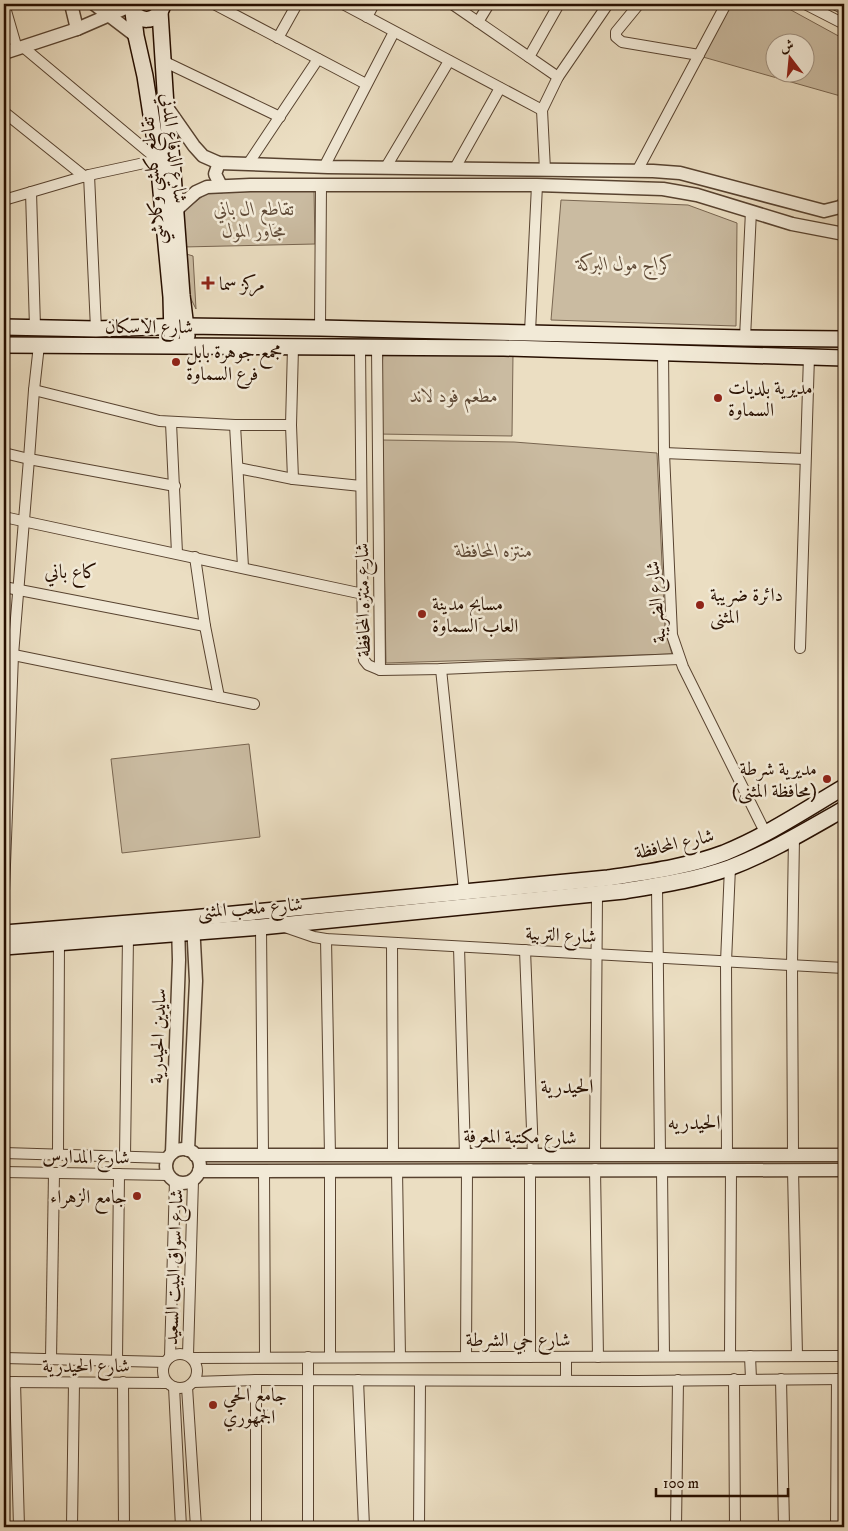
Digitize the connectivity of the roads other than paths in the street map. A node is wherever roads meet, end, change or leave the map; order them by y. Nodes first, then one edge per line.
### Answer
1 (4, 4) edge
2 (71, 4) edge
3 (94, 4) edge
4 (214, 4) edge
5 (297, 4) edge
6 (343, 4) edge
7 (374, 4) edge
8 (452, 4) edge
9 (488, 4) edge
10 (559, 4) edge
11 (608, 4) edge
12 (640, 4) edge
13 (726, 4) edge
14 (805, 4) edge
15 (834, 4) edge
16 (131, 7) edge
17 (162, 8) edge
18 (844, 9) edge
19 (108, 16) junction
20 (366, 17) junction
21 (478, 22) junction
22 (844, 24) edge
23 (77, 29) junction
24 (394, 32) junction
25 (136, 36) junction
26 (278, 38) junction
27 (20, 48) junction
28 (4, 53) edge
29 (699, 55) junction
30 (529, 57) junction
31 (318, 59) junction
32 (449, 60) junction
33 (163, 61) junction
34 (558, 77) junction
35 (366, 84) junction
36 (500, 88) junction
37 (166, 106) junction
38 (542, 110) junction
39 (4, 112) edge
40 (280, 117) junction
41 (158, 160) junction
42 (219, 163) junction
43 (248, 164) junction
44 (324, 166) junction
45 (386, 168) junction
46 (455, 168) junction
47 (545, 170) junction
48 (637, 171) junction
49 (87, 176) junction
50 (321, 185) junction
51 (222, 186) junction
52 (537, 186) junction
53 (30, 192) junction
54 (4, 200) edge
55 (844, 204) edge
56 (175, 211) junction
57 (751, 211) junction
58 (844, 234) edge
59 (176, 296) junction
60 (4, 327) edge
61 (243, 327) junction
62 (35, 328) junction
63 (132, 328) junction
64 (320, 328) junction
65 (96, 329) junction
66 (530, 332) junction
67 (183, 334) junction
68 (745, 338) junction
69 (844, 339) edge
70 (4, 345) edge
71 (39, 345) junction
72 (172, 346) joint
73 (293, 347) junction
74 (360, 347) junction
75 (377, 347) junction
76 (663, 354) junction
77 (809, 356) junction
78 (844, 358) edge
79 (34, 390) junction
80 (171, 423) junction
81 (235, 425) junction
82 (291, 425) junction
83 (4, 453) edge
84 (664, 453) junction
85 (29, 459) junction
86 (805, 459) junction
87 (238, 468) junction
88 (293, 479) junction
89 (175, 486) junction
90 (361, 486) junction
91 (4, 517) edge
92 (24, 521) junction
93 (177, 553) junction
94 (195, 557) junction
95 (243, 567) junction
96 (4, 587) edge
97 (18, 590) junction
98 (363, 594) junction
99 (205, 626) junction
100 (800, 648) dead end
101 (8, 654) edge
102 (680, 659) junction
103 (441, 669) junction
104 (380, 670) junction
105 (219, 697) junction
106 (254, 704) dead end
107 (7, 726) edge
108 (844, 787) edge
109 (6, 793) edge
110 (844, 809) edge
111 (766, 834) junction
112 (794, 837) junction
113 (730, 867) junction
114 (657, 886) junction
115 (497, 889) junction
116 (4, 891) edge
117 (464, 891) junction
118 (597, 895) junction
119 (499, 905) junction
120 (185, 925) junction
121 (279, 925) junction
122 (261, 927) junction
123 (4, 933) edge
124 (128, 937) junction
125 (326, 939) junction
126 (60, 942) junction
127 (392, 943) junction
128 (459, 946) junction
129 (4, 947) edge
130 (525, 950) junction
131 (596, 953) junction
132 (658, 958) junction
133 (726, 962) junction
134 (792, 965) junction
135 (844, 968) edge
136 (4, 1152) edge
137 (58, 1153) junction
138 (192, 1153) junction
139 (393, 1154) junction
140 (465, 1154) junction
141 (660, 1154) junction
142 (727, 1154) junction
143 (794, 1154) junction
144 (170, 1155) junction
145 (263, 1155) junction
146 (330, 1155) junction
147 (532, 1155) junction
148 (596, 1155) junction
149 (844, 1155) edge
150 (125, 1156) junction
151 (264, 1170) junction
152 (330, 1170) junction
153 (397, 1170) junction
154 (467, 1170) junction
155 (530, 1170) junction
156 (594, 1170) junction
157 (662, 1170) junction
158 (731, 1170) junction
159 (793, 1170) junction
160 (844, 1170) edge
161 (4, 1172) edge
162 (54, 1173) junction
163 (119, 1174) junction
164 (196, 1175) junction
165 (171, 1178) junction
166 (664, 1356) junction
167 (730, 1356) junction
168 (750, 1356) junction
169 (797, 1356) junction
170 (844, 1356) edge
171 (190, 1357) junction
172 (265, 1357) junction
173 (308, 1357) junction
174 (330, 1357) junction
175 (400, 1357) junction
176 (466, 1357) junction
177 (530, 1357) junction
178 (566, 1357) junction
179 (598, 1357) junction
180 (4, 1358) edge
181 (51, 1358) junction
182 (168, 1359) junction
183 (117, 1360) junction
184 (734, 1379) junction
185 (750, 1379) junction
186 (781, 1379) junction
187 (840, 1379) edge
188 (256, 1380) junction
189 (358, 1380) junction
190 (566, 1380) junction
191 (678, 1380) junction
192 (309, 1381) junction
193 (420, 1381) junction
194 (4, 1382) edge
195 (15, 1382) junction
196 (74, 1382) junction
197 (123, 1382) junction
198 (191, 1384) junction
199 (170, 1385) junction
200 (19, 1527) edge
201 (72, 1527) edge
202 (124, 1527) edge
203 (181, 1527) edge
204 (196, 1527) edge
205 (256, 1527) edge
206 (308, 1527) edge
207 (364, 1527) edge
208 (419, 1527) edge
209 (676, 1527) edge
210 (735, 1527) edge
211 (784, 1527) edge
212 (836, 1527) edge

1 - 27 street
2 - 23 street
3 - 19 street
4 - 26 street
5 - 26 street
6 - 20 street
7 - 20 street
8 - 21 street
9 - 21 street
10 - 30 street
11 - 34 street
12 - 29 street
13 - 29 street
14 - 22 street
15 - 18 street
16 - 17 main road
16 - 19 street
16 - 25 main road, شارع الدفاع المدني
17 - 33 main road, تقاطع كلشي وكلاشي
19 - 23 street
19 - 25 street
20 - 24 street
21 - 30 street
23 - 27 street
24 - 32 street
24 - 35 street
25 - 41 main road, شارع الدفاع المدني
26 - 31 street
27 - 28 street
27 - 41 street
29 - 48 street
30 - 34 street
31 - 35 street
31 - 40 street
32 - 36 street
32 - 45 street
33 - 37 main road, تقاطع كلشي وكلاشي
33 - 40 street
34 - 38 street
35 - 44 street
36 - 38 street
36 - 46 street
37 - 42 street
37 - 56 main road, تقاطع كلشي وكلاشي
38 - 47 street
39 - 49 street
40 - 43 street
41 - 49 street
41 - 59 main road, شارع الدفاع المدني
42 - 43 street
42 - 51 street
43 - 44 street
44 - 45 street
45 - 46 street
46 - 47 street
47 - 48 street
48 - 55 street
49 - 53 street
49 - 65 street
50 - 51 street
50 - 52 street
50 - 64 street
51 - 56 street
52 - 57 street
52 - 66 street
53 - 54 street
53 - 62 street
56 - 59 main road, تقاطع كلشي وكلاشي
57 - 58 street
57 - 68 street
59 - 61 main road
59 - 63 main road
59 - 67 main road, تقاطع كلشي وكلاشي
60 - 62 main road, شارع الاسكان
61 - 64 main road
61 - 67 main road
62 - 65 main road, شارع الاسكان
63 - 65 main road, شارع الاسكان
63 - 67 main road, شارع الاسكان
64 - 66 main road
66 - 68 main road
67 - 72 main road, تقاطع كلشي وكلاشي
67 - 73 main road, شارع الاسكان
68 - 69 main road
70 - 71 main road, شارع الاسكان
71 - 72 main road, شارع الاسكان
71 - 79 street
73 - 74 main road, شارع الاسكان
73 - 82 street
74 - 75 main road, شارع الاسكان
74 - 90 street, شارع منتزه المحافظة
75 - 76 main road, شارع الاسكان
75 - 104 street, شارع منتزه المحافظة
76 - 77 main road, شارع الاسكان
76 - 84 street, شارع الضريبة
77 - 78 main road, شارع الاسكان
77 - 86 street
79 - 80 street
79 - 85 street
80 - 81 street
80 - 89 street
81 - 82 street
81 - 87 street
82 - 88 street
83 - 85 street
84 - 86 street
84 - 102 street, شارع الضريبة
85 - 89 street
85 - 92 street
86 - 100 street
87 - 88 street
87 - 95 street
88 - 90 street
89 - 93 street
90 - 98 street, شارع منتزه المحافظة
91 - 92 street
92 - 93 street
92 - 97 street
93 - 94 street
94 - 95 street
94 - 99 street
95 - 98 street
96 - 97 street
97 - 99 street
97 - 101 street
98 - 104 street, شارع منتزه المحافظة
99 - 105 street
101 - 105 street
101 - 107 street
102 - 103 street
102 - 111 street, شارع الضريبة
103 - 104 street
103 - 117 street
105 - 106 street
107 - 109 street
108 - 111 main road, شارع المحافظة
109 - 116 street
110 - 112 main road, شارع المحافظة
111 - 115 main road, شارع المحافظة
112 - 113 main road, شارع المحافظة
112 - 134 street
113 - 114 main road, شارع المحافظة
113 - 133 street
114 - 118 main road, شارع المحافظة
114 - 132 street
115 - 117 main road, شارع ملعب المثنى
115 - 119 main road
117 - 120 main road, شارع ملعب المثنى
118 - 119 main road, شارع المحافظة
118 - 131 street
119 - 121 main road, شارع ملعب المثنى
120 - 122 main road, شارع ملعب المثنى
120 - 123 main road, شارع ملعب المثنى
120 - 124 main road, شارع ملعب المثنى
120 - 138 street, سايدين الحيدرية
120 - 144 street, سايدين الحيدرية
121 - 122 main road, شارع ملعب المثنى
121 - 125 street, شارع التربية
122 - 145 street
124 - 126 main road, شارع ملعب المثنى
124 - 150 street
125 - 127 street, شارع التربية
125 - 146 street
126 - 129 main road, شارع ملعب المثنى
126 - 137 street
127 - 128 street, شارع التربية
127 - 139 street
128 - 130 street, شارع التربية
128 - 140 street
130 - 131 street, شارع التربية
130 - 147 street
131 - 132 street, شارع التربية
131 - 148 street
132 - 133 street, شارع التربية
132 - 141 street
133 - 134 street, شارع التربية
133 - 142 street
134 - 135 street, شارع التربية
134 - 143 street
136 - 137 street, شارع المدارس
137 - 150 street, شارع المدارس
138 - 144 street
138 - 145 street, شارع مكتبة المعرفة
138 - 164 street
139 - 140 street, شارع مكتبة المعرفة
139 - 146 street, شارع مكتبة المعرفة
140 - 147 street, شارع مكتبة المعرفة
141 - 142 street, شارع مكتبة المعرفة
141 - 148 street, شارع مكتبة المعرفة
142 - 143 street, شارع مكتبة المعرفة
143 - 149 street, شارع مكتبة المعرفة
144 - 150 street, شارع المدارس
144 - 165 street
145 - 146 street, شارع مكتبة المعرفة
147 - 148 street, شارع مكتبة المعرفة
151 - 152 street, شارع مكتبة المعرفة
151 - 164 street, شارع مكتبة المعرفة
151 - 172 street
152 - 153 street, شارع مكتبة المعرفة
152 - 174 street
153 - 154 street, شارع مكتبة المعرفة
153 - 175 street
154 - 155 street, شارع مكتبة المعرفة
154 - 176 street
155 - 156 street, شارع مكتبة المعرفة
155 - 177 street
156 - 157 street, شارع مكتبة المعرفة
156 - 179 street
157 - 158 street, شارع مكتبة المعرفة
157 - 166 street
158 - 159 street, شارع مكتبة المعرفة
158 - 167 street
159 - 160 street, شارع مكتبة المعرفة
159 - 169 street
161 - 162 street, شارع المدارس
162 - 163 street, شارع المدارس
162 - 181 street
163 - 165 street, شارع المدارس
163 - 183 street
164 - 165 street
164 - 171 street, شارع اسواق البيت السعيد
165 - 182 street, شارع اسواق البيت السعيد
166 - 167 street, شارع حي الشرطة
166 - 179 street, شارع حي الشرطة
167 - 168 street, شارع حي الشرطة
168 - 169 street, شارع حي الشرطة
168 - 185 street
169 - 170 street, شارع حي الشرطة
171 - 172 street, شارع حي الشرطة
171 - 182 street
171 - 198 street
172 - 173 street, شارع حي الشرطة
173 - 174 street, شارع حي الشرطة
173 - 192 street
174 - 175 street, شارع حي الشرطة
175 - 176 street, شارع حي الشرطة
176 - 177 street, شارع حي الشرطة
177 - 178 street, شارع حي الشرطة
178 - 179 street, شارع حي الشرطة
178 - 190 street
180 - 181 street, شارع الحيدرية
181 - 183 street, شارع الحيدرية
182 - 183 street, شارع الحيدرية
182 - 199 street
184 - 185 street
184 - 191 street
184 - 210 street
185 - 186 street
186 - 187 street
186 - 211 street
187 - 212 street
188 - 192 street
188 - 198 street
188 - 205 street
189 - 192 street
189 - 193 street
189 - 207 street
190 - 191 street
190 - 193 street
191 - 209 street
192 - 206 street
193 - 208 street
194 - 195 street, شارع الحيدرية
195 - 196 street, شارع الحيدرية
195 - 200 street
196 - 197 street, شارع الحيدرية
196 - 201 street
197 - 199 street, شارع الحيدرية
197 - 202 street
198 - 199 street
198 - 204 street
199 - 203 street

